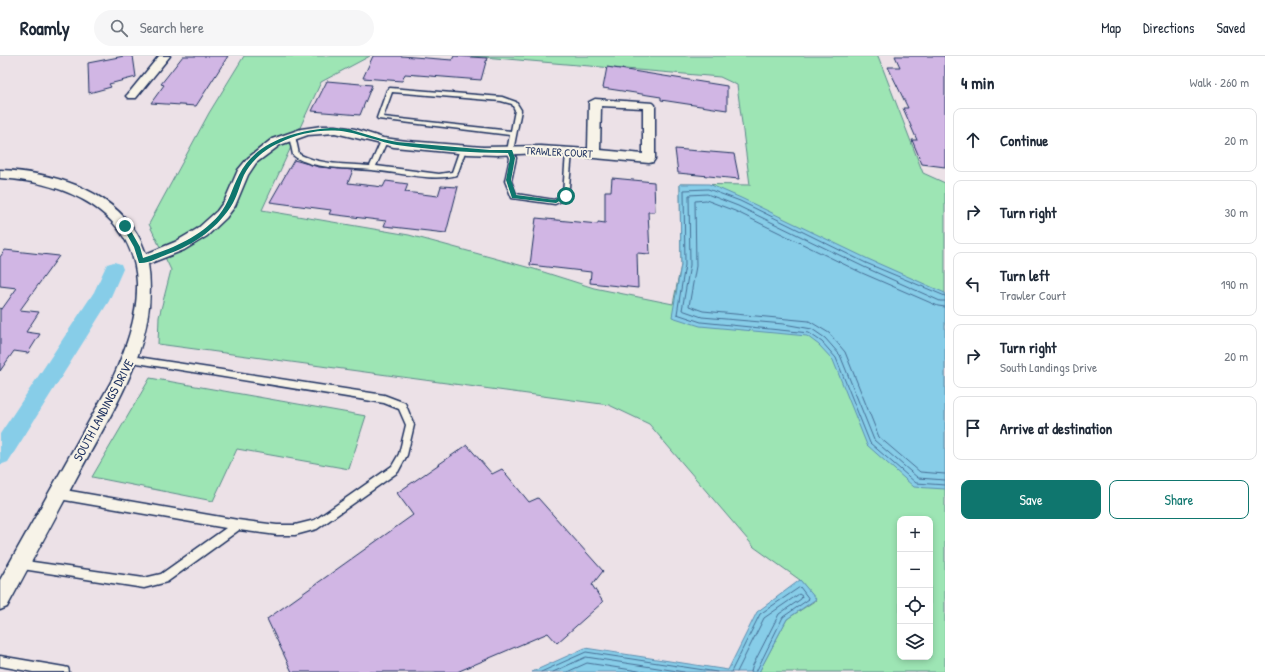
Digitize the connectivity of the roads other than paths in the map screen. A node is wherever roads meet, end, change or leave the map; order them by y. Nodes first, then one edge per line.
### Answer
1 (165, 56) edge
2 (132, 96) dead end
3 (513, 133) junction
4 (292, 136) junction
5 (384, 141) junction
6 (462, 149) junction
7 (510, 151) junction
8 (569, 152) junction
9 (594, 154) junction
10 (372, 168) junction
11 (0, 174) edge
12 (141, 261) junction
13 (131, 359) junction
14 (59, 494) junction
15 (238, 526) junction
16 (19, 565) junction
17 (0, 600) edge
18 (0, 661) edge
19 (25, 669) edge
20 (64, 672) edge

1 - 2 street
3 - 3 lane
3 - 7 lane
4 - 5 street, TRAWLER COURT
4 - 10 lane
4 - 12 street, TRAWLER COURT
5 - 6 street, TRAWLER COURT
5 - 10 lane
6 - 7 street, TRAWLER COURT
6 - 10 lane
7 - 8 street, TRAWLER COURT
7 - 8 lane
8 - 9 street, TRAWLER COURT
9 - 9 street, TRAWLER COURT
11 - 12 street, SOUTH LANDINGS DRIVE
12 - 13 street, SOUTH LANDINGS DRIVE
13 - 14 street, SOUTH LANDINGS DRIVE
13 - 15 lane
14 - 15 lane
14 - 16 street, SOUTH LANDINGS DRIVE
15 - 16 lane
16 - 17 street, SOUTH LANDINGS DRIVE
18 - 19 lane
19 - 20 lane

